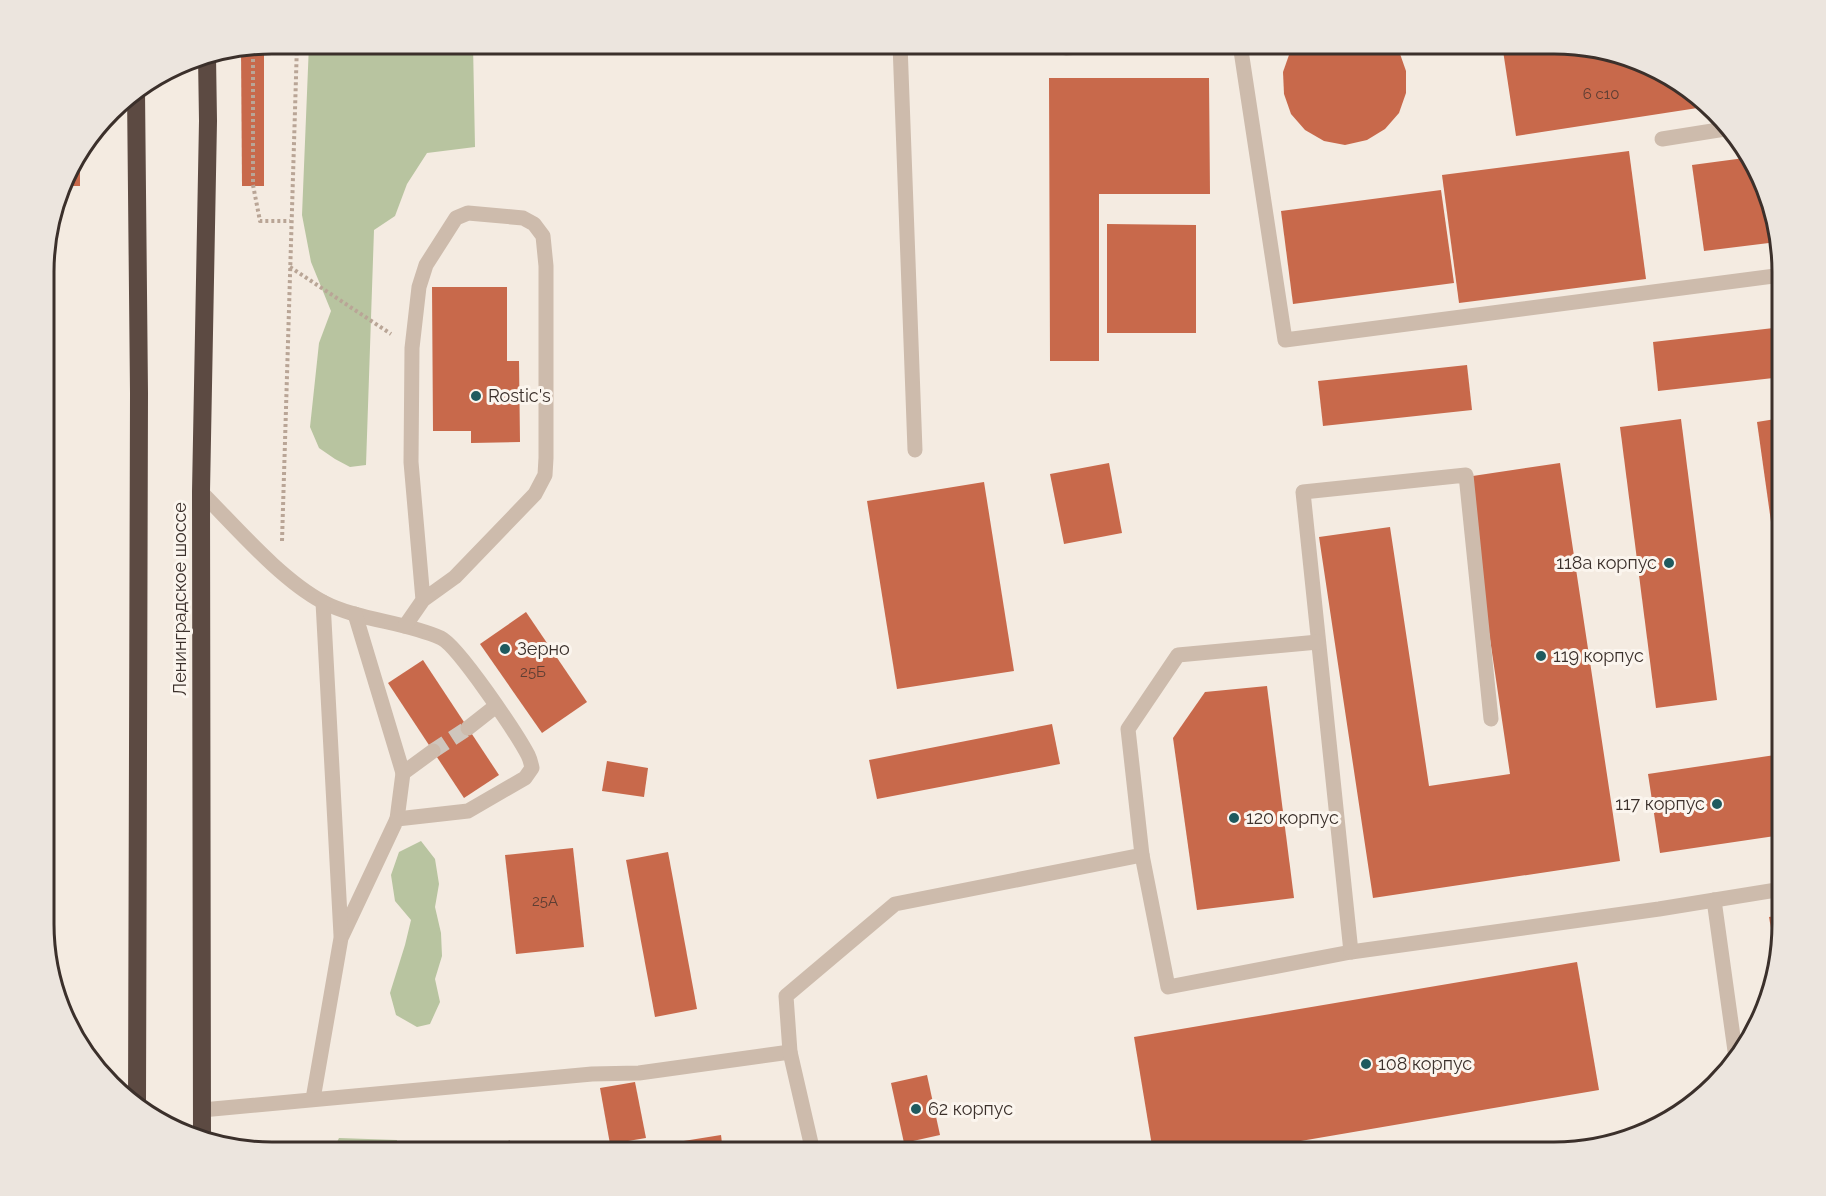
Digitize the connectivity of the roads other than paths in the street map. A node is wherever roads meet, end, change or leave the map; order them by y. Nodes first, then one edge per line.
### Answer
1 (900, 54) edge
2 (1242, 54) edge
3 (207, 64) edge
4 (136, 101) edge
5 (1720, 130) edge
6 (1662, 139) dead end
7 (1772, 276) edge
8 (915, 450) dead end
9 (201, 492) junction
10 (423, 600) junction
11 (323, 602) junction
12 (356, 615) junction
13 (405, 626) junction
14 (1318, 642) junction
15 (496, 706) junction
16 (1491, 719) dead end
17 (468, 728) tunnel mouth
18 (433, 751) tunnel mouth
19 (403, 773) junction
20 (398, 819) junction
21 (1142, 855) junction
22 (1772, 891) edge
23 (1714, 900) junction
24 (341, 938) junction
25 (1351, 952) junction
26 (1734, 1046) edge
27 (790, 1052) junction
28 (137, 1095) edge
29 (313, 1099) junction
30 (202, 1110) junction
31 (202, 1130) edge
32 (811, 1142) edge

1 - 8 lane
2 - 7 lane
3 - 9 highway, Ленинградское шоссе
4 - 28 highway
5 - 6 lane
9 - 11 lane
9 - 30 highway, Ленинградское шоссе
10 - 10 lane
10 - 13 lane
11 - 12 lane
11 - 24 lane
12 - 13 lane
12 - 19 lane
13 - 15 lane
14 - 16 lane
14 - 21 lane
14 - 25 lane
15 - 17 lane
15 - 20 lane
18 - 19 lane
19 - 20 lane
20 - 24 lane
21 - 25 lane
21 - 27 lane
22 - 23 lane
23 - 25 lane
23 - 26 lane
24 - 29 lane
27 - 29 lane
27 - 32 lane
29 - 30 lane
30 - 31 highway, Ленинградское шоссе

